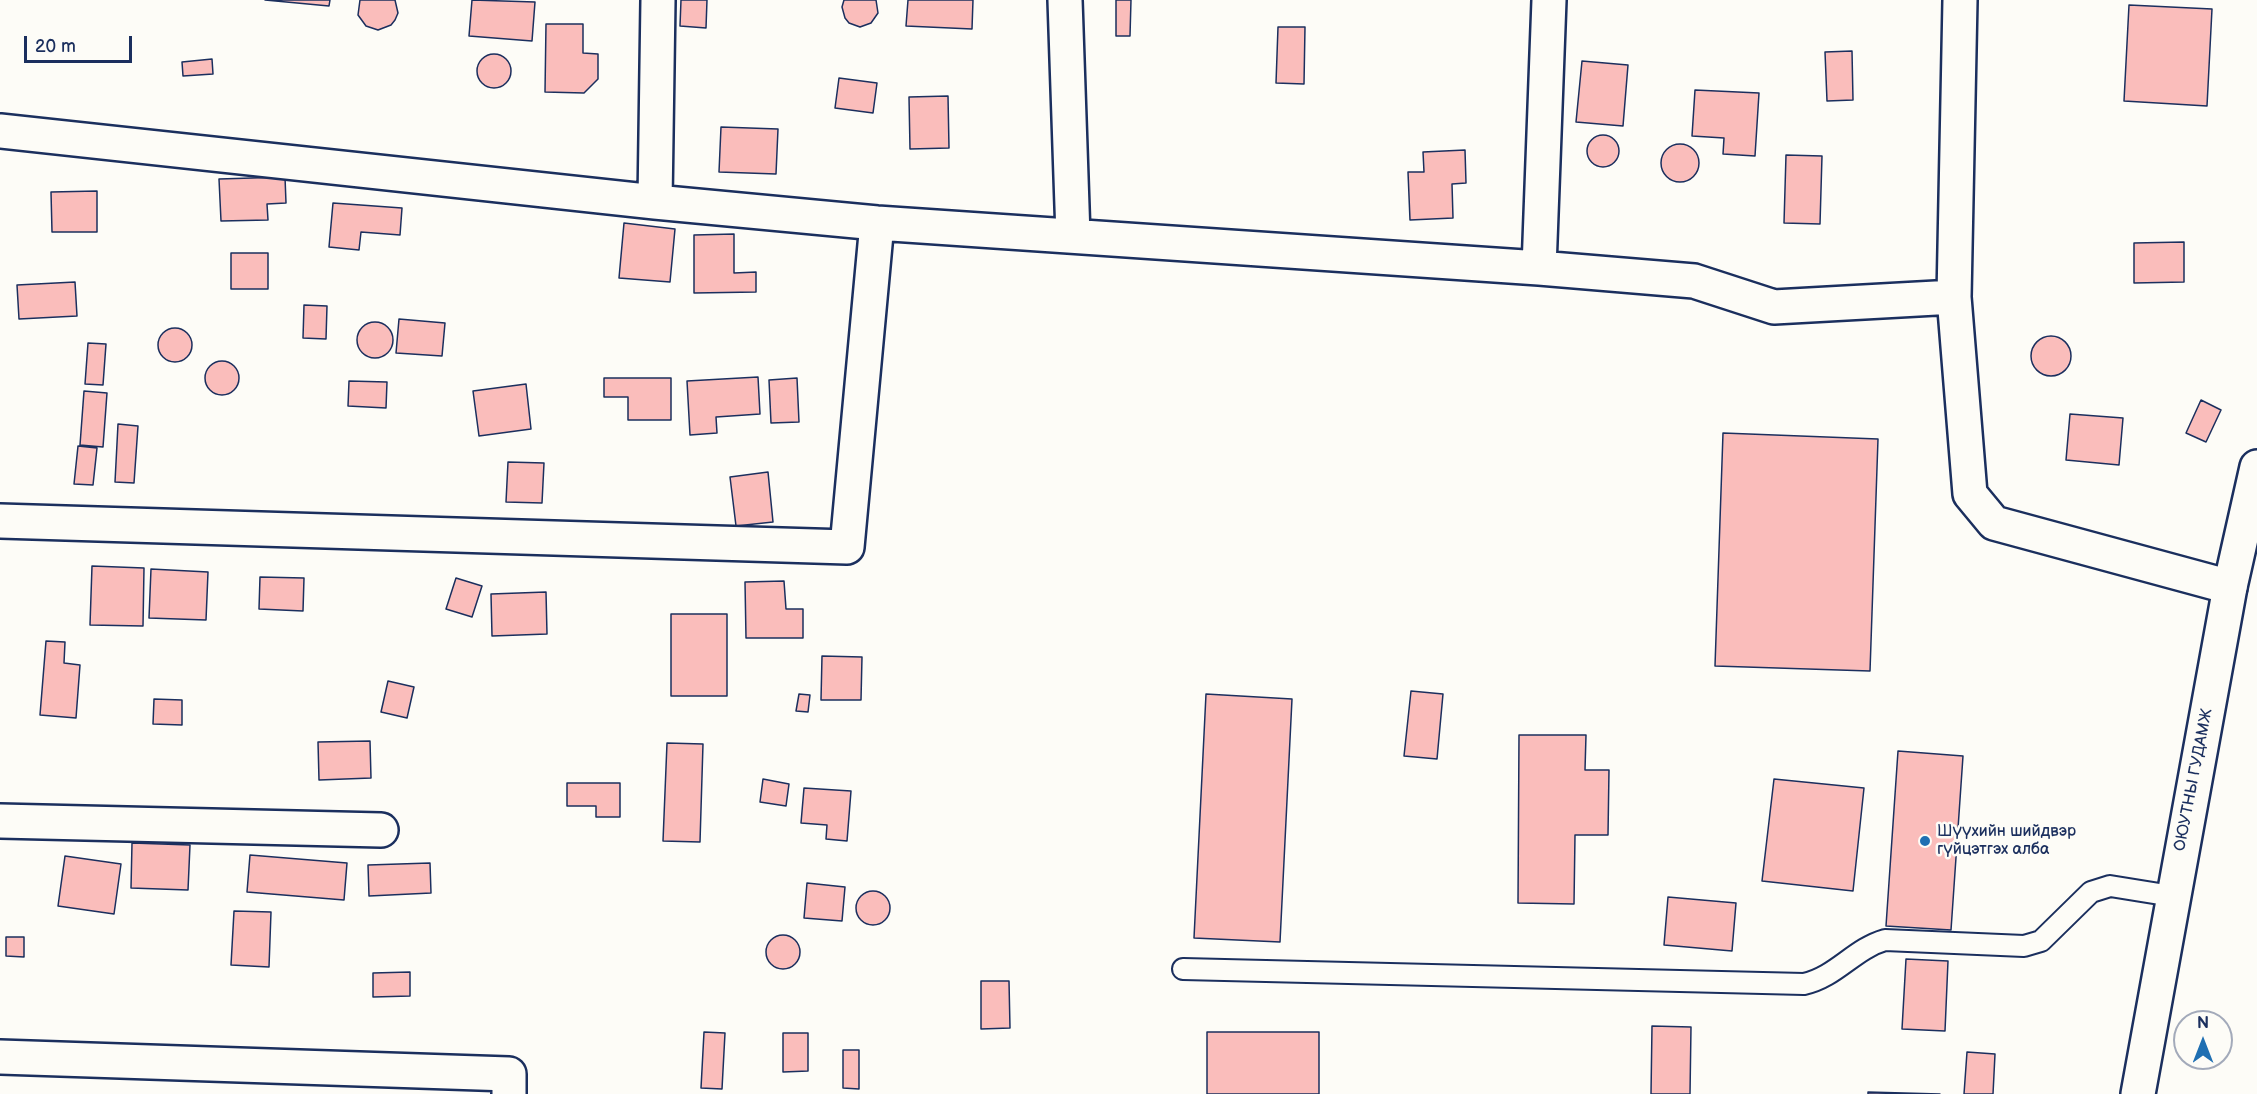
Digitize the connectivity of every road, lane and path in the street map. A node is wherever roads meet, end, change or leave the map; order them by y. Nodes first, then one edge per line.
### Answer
1 (658, 0) edge
2 (1065, 0) edge
3 (1549, 0) edge
4 (1960, 0) edge
5 (0, 131) edge
6 (655, 202) junction
7 (877, 223) junction
8 (1073, 236) junction
9 (1539, 268) junction
10 (1954, 297) junction
11 (2257, 466) edge
12 (0, 521) edge
13 (2230, 587) junction
14 (0, 821) edge
15 (381, 830) dead end
16 (2172, 896) junction
17 (1183, 969) dead end
18 (0, 1057) edge
19 (509, 1094) edge
20 (2138, 1094) edge

1 - 6 street
2 - 8 street
3 - 9 street
4 - 10 street
5 - 6 street
6 - 7 street
7 - 8 street
7 - 12 street
8 - 9 street
9 - 10 street
10 - 13 street
11 - 13 street, ОЮУТНЫ ГУДАМЖ
13 - 16 street, ОЮУТНЫ ГУДАМЖ
14 - 15 street
16 - 17 lane
16 - 20 street, ОЮУТНЫ ГУДАМЖ
18 - 19 street

